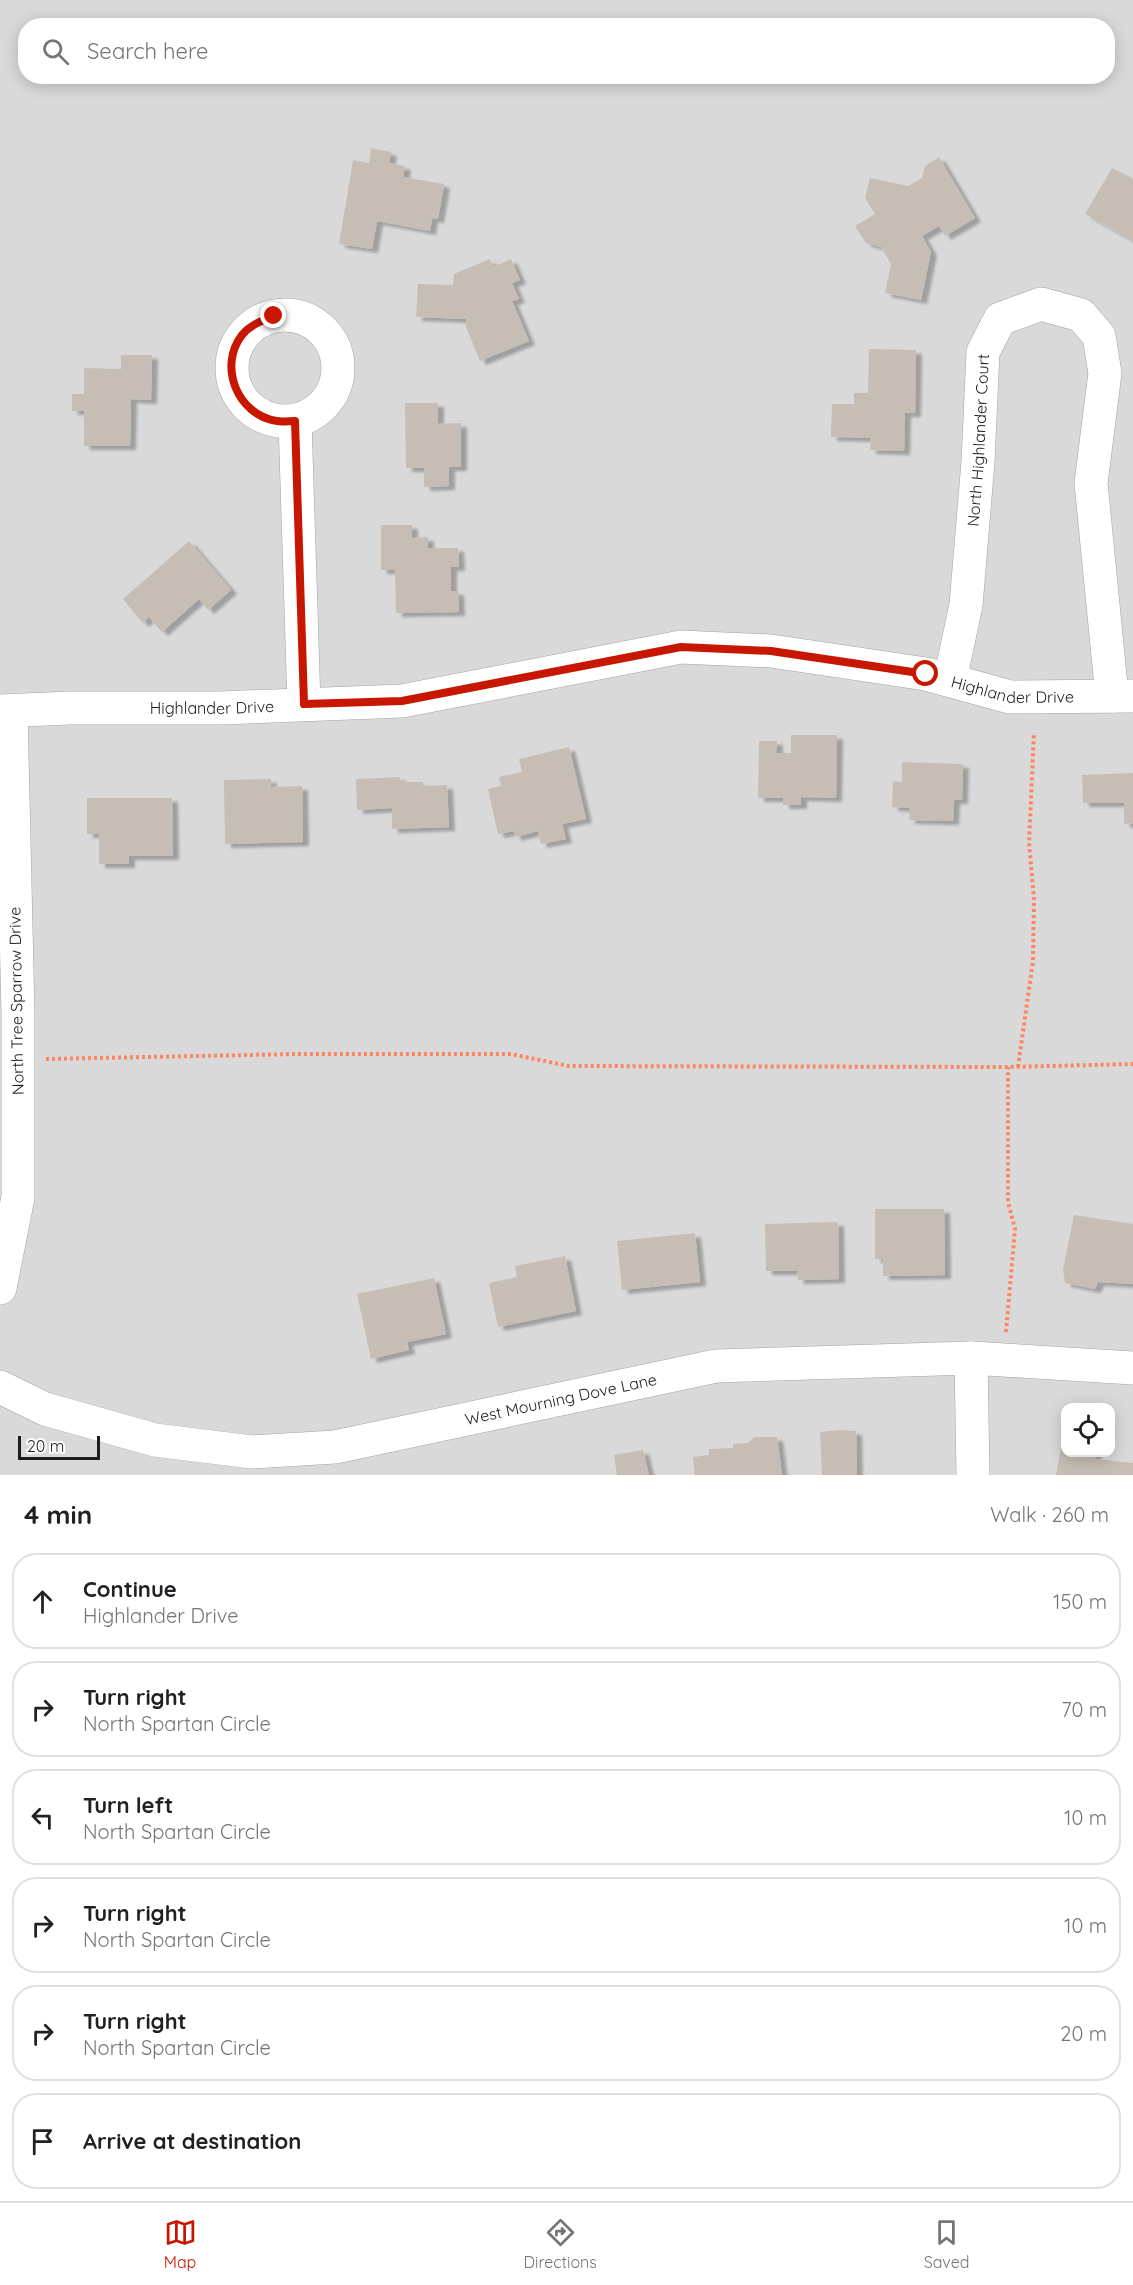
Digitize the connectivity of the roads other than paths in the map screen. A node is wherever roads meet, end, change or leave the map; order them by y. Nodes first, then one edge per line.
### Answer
1 (295, 421) dead end
2 (950, 680) junction
3 (1122, 696) edge
4 (304, 704) junction
5 (5, 711) edge
6 (0, 1288) edge
7 (971, 1358) junction
8 (1133, 1368) edge
9 (0, 1387) edge
10 (973, 1475) edge

1 - 4 street
2 - 3 street, Highlander Drive
2 - 3 street, North Highlander Court
2 - 4 street, Highlander Drive
4 - 5 street, Highlander Drive
5 - 6 street, North Tree Sparrow Drive
7 - 8 street, West Mourning Dove Lane
7 - 9 street, West Mourning Dove Lane
7 - 10 street

